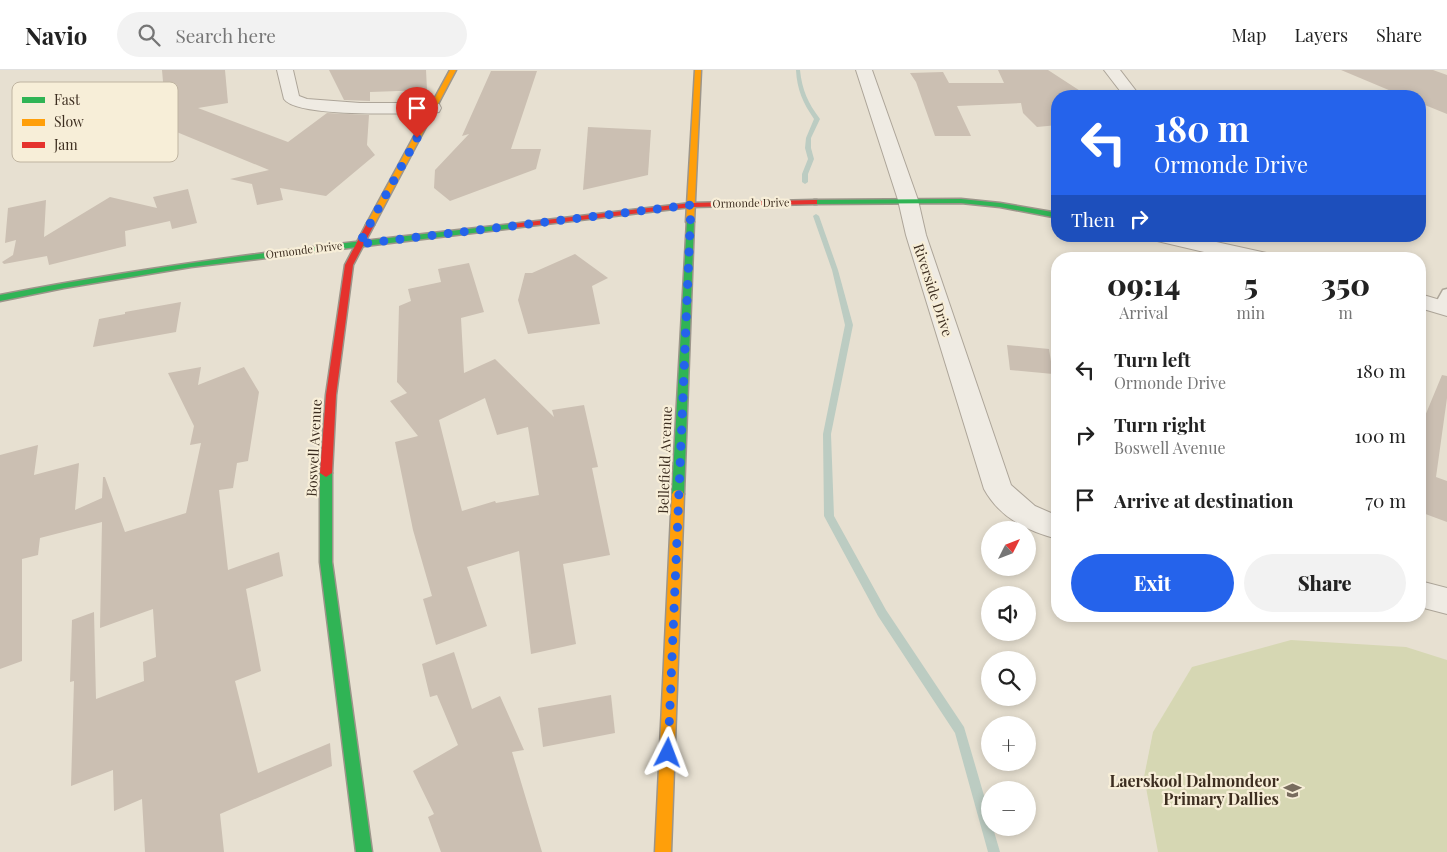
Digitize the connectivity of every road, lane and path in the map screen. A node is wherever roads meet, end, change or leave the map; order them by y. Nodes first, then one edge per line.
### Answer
1 (285, 70) edge
2 (453, 70) edge
3 (698, 70) edge
4 (864, 70) edge
5 (1112, 70) edge
6 (1127, 90) edge
7 (433, 108) junction
8 (908, 200) junction
9 (691, 205) junction
10 (1051, 215) edge
11 (1187, 242) edge
12 (1245, 242) edge
13 (359, 244) junction
14 (1231, 252) edge
15 (1253, 252) edge
16 (0, 298) edge
17 (1051, 526) edge
18 (1426, 596) edge
19 (1447, 601) edge
20 (364, 852) edge
21 (663, 852) edge

1 - 7 street
2 - 7 street, Boswell Avenue
3 - 9 street, Bellefield Avenue
4 - 8 street, Riverside Drive
5 - 6 street
7 - 13 street, Boswell Avenue
8 - 9 street, Ormonde Drive
8 - 10 street, Ormonde Drive
8 - 17 street, Riverside Drive
9 - 13 street, Ormonde Drive
9 - 21 street, Bellefield Avenue
11 - 14 street
12 - 15 street
13 - 16 street, Ormonde Drive
13 - 20 street, Boswell Avenue
18 - 19 street

